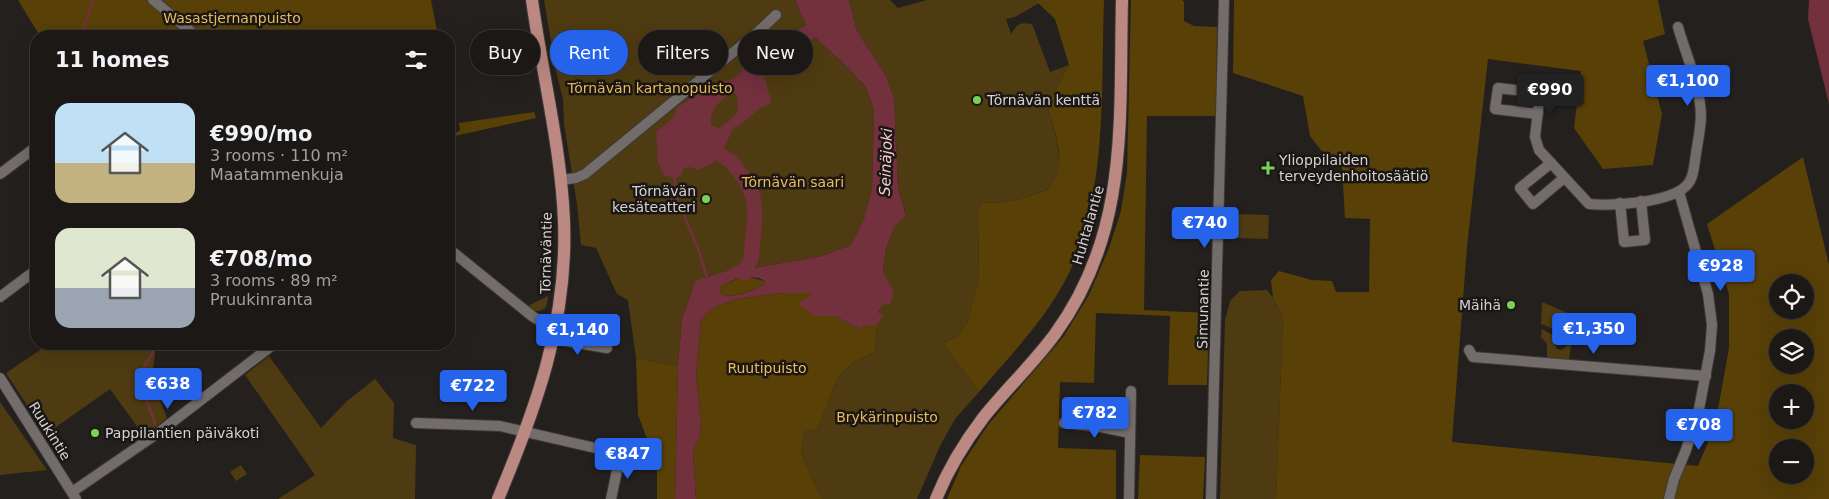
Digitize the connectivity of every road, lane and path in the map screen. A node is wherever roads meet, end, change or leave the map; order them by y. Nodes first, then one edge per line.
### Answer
1 (153, 0) edge
2 (532, 0) edge
3 (1122, 0) edge
4 (1224, 0) edge
5 (776, 15) dead end
6 (1678, 27) dead end
7 (189, 30) edge
8 (1538, 114) junction
9 (30, 152) edge
10 (1551, 163) junction
11 (0, 174) edge
12 (1564, 178) junction
13 (560, 180) junction
14 (1679, 192) junction
15 (1641, 201) junction
16 (1620, 203) junction
17 (455, 254) edge
18 (30, 274) edge
19 (0, 297) edge
20 (556, 325) junction
21 (554, 339) junction
22 (607, 348) dead end
23 (266, 350) edge
24 (1469, 350) dead end
25 (1706, 376) junction
26 (0, 378) edge
27 (1131, 390) dead end
28 (416, 423) dead end
29 (1064, 423) dead end
30 (526, 431) junction
31 (1130, 433) junction
32 (620, 456) junction
33 (634, 458) dead end
34 (74, 495) edge
35 (498, 499) edge
36 (612, 499) edge
37 (936, 499) edge
38 (1129, 499) edge
39 (1211, 499) edge
40 (1669, 499) edge

1 - 7 street
2 - 13 main road, Törnäväntie
3 - 37 main road, Huhtalantie
4 - 39 street, Simunantie
5 - 13 street
6 - 14 street
8 - 8 street
8 - 10 street
9 - 11 street
10 - 12 street
10 - 12 street
12 - 16 street
13 - 20 main road, Törnäväntie
14 - 15 street
14 - 25 street
15 - 16 street
15 - 16 street
17 - 20 street
18 - 19 street
20 - 21 main road, Törnäväntie
21 - 22 street
21 - 30 main road, Törnäväntie
23 - 34 street
24 - 25 street
25 - 40 street
26 - 34 street, Ruukintie
27 - 31 street
28 - 30 street
29 - 31 street
30 - 32 street
30 - 35 main road, Törnäväntie
31 - 38 street
32 - 33 street
32 - 36 street

